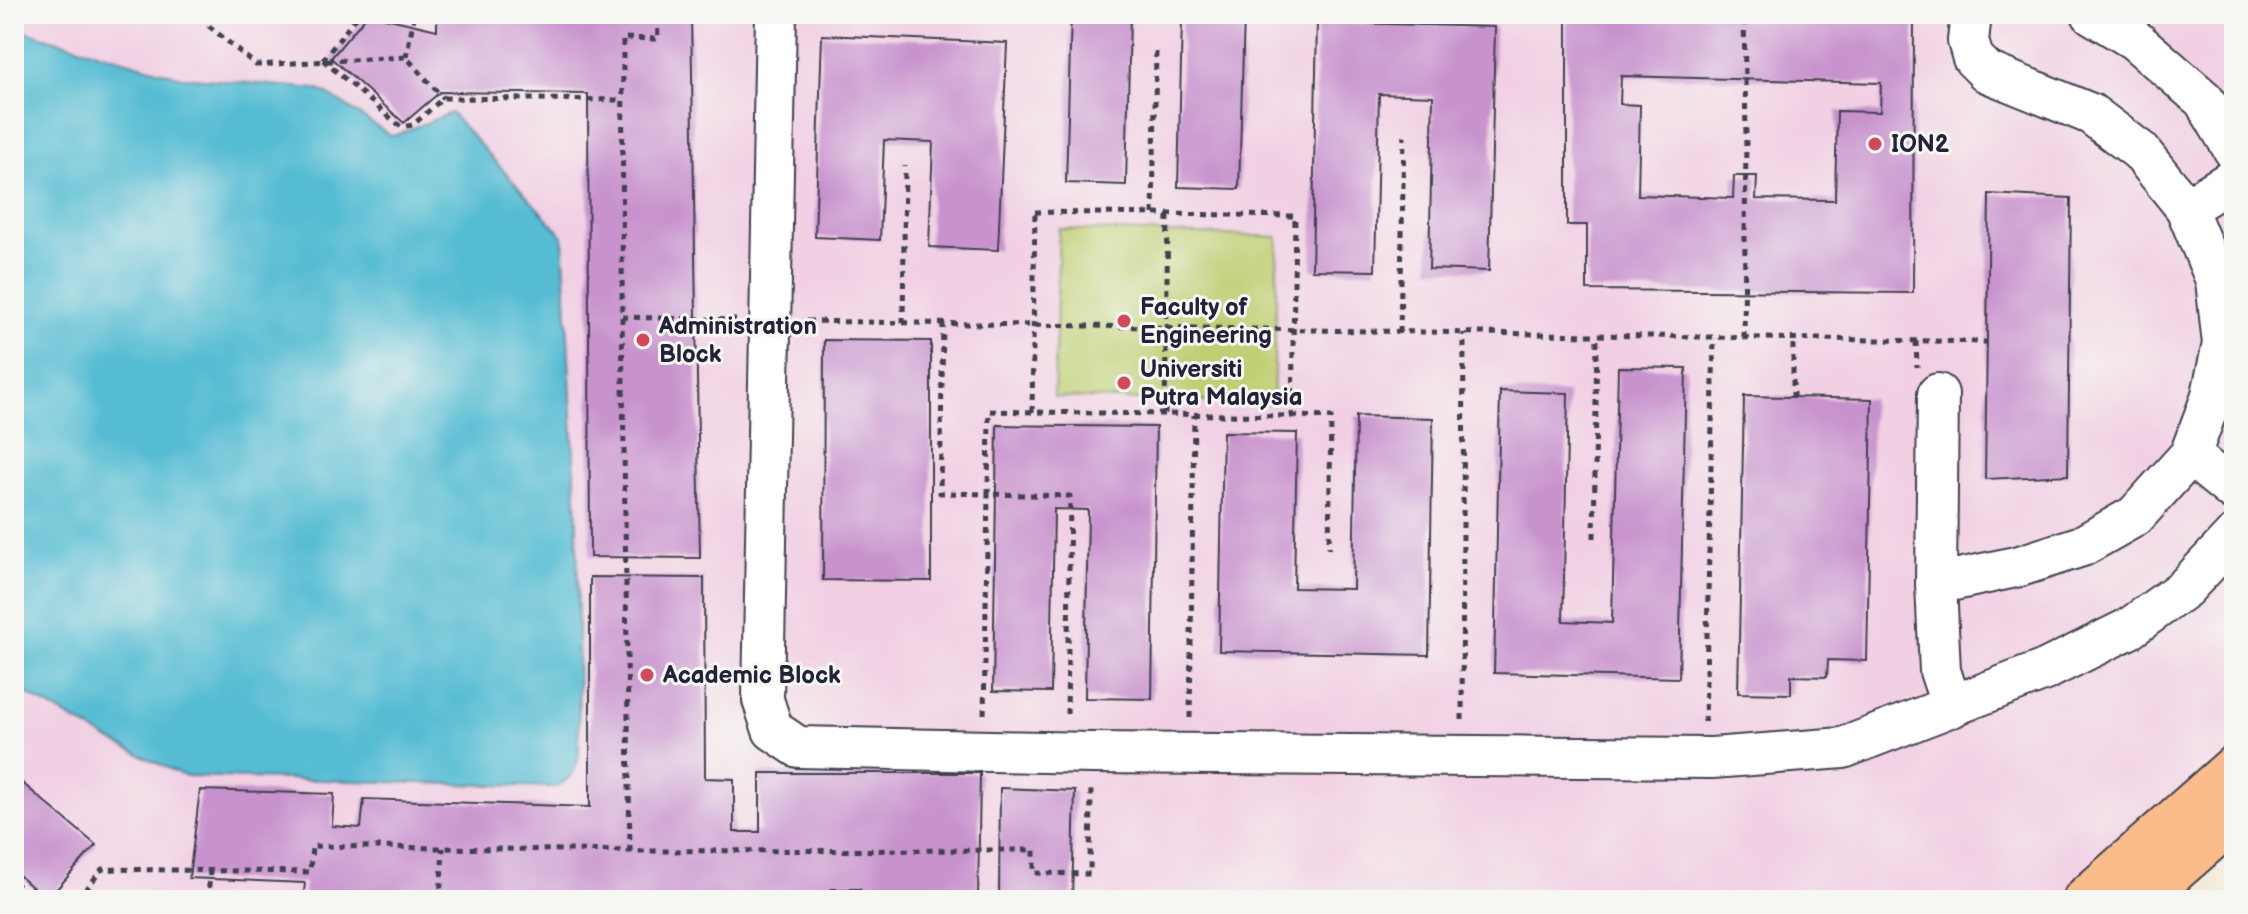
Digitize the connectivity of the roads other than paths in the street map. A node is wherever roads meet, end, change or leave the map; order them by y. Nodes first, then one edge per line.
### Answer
1 (776, 14) edge
2 (1971, 14) edge
3 (2092, 14) edge
4 (2234, 150) edge
5 (2234, 179) edge
6 (2186, 208) junction
7 (1927, 383) road end
8 (2190, 455) junction
9 (2234, 491) edge
10 (2234, 536) edge
11 (1936, 584) junction
12 (1952, 707) junction
13 (2234, 768) edge
14 (2234, 818) edge
15 (2085, 900) edge
16 (2140, 900) edge

1 - 12 lane
2 - 6 lane
3 - 4 lane
5 - 6 lane
6 - 8 lane
7 - 11 lane
8 - 9 lane
8 - 11 lane
10 - 12 lane
11 - 12 lane
13 - 15 main road
14 - 16 main road

